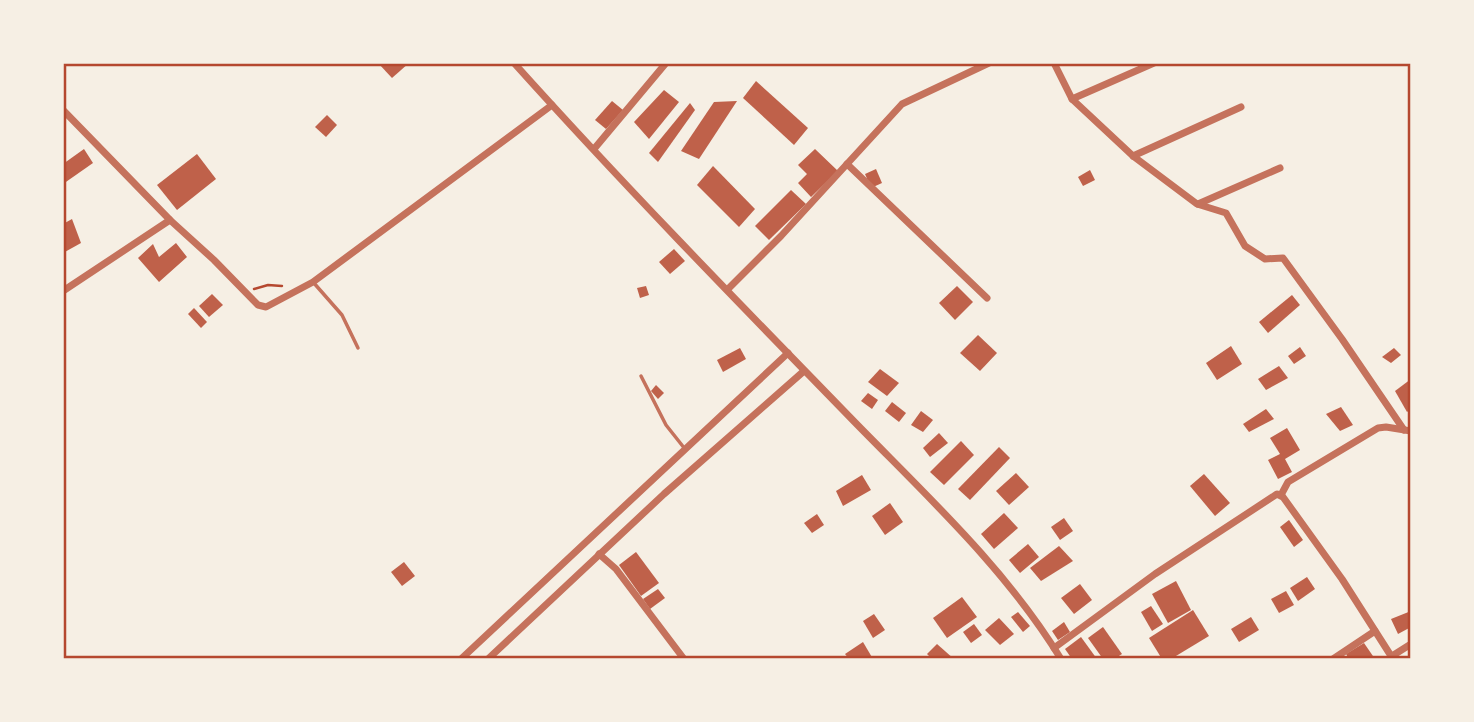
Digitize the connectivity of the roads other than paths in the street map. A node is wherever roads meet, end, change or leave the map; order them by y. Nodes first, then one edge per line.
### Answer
1 (514, 63) edge
2 (666, 63) edge
3 (989, 63) edge
4 (1054, 63) edge
5 (1154, 63) edge
6 (1072, 99) junction
7 (552, 105) junction
8 (1241, 107) dead end
9 (63, 110) edge
10 (594, 149) junction
11 (1133, 156) junction
12 (847, 164) junction
13 (1280, 168) dead end
14 (1198, 204) junction
15 (170, 220) junction
16 (313, 282) junction
17 (727, 289) junction
18 (63, 291) edge
19 (987, 298) dead end
20 (358, 348) dead end
21 (788, 353) junction
22 (804, 371) junction
23 (641, 376) dead end
24 (1408, 430) edge
25 (685, 449) junction
26 (1281, 495) junction
27 (599, 554) junction
28 (1375, 631) junction
29 (1411, 644) edge
30 (1054, 648) junction
31 (1392, 658) edge
32 (461, 659) edge
33 (488, 659) edge
34 (684, 659) edge
35 (1061, 659) edge
36 (1333, 659) edge

1 - 7 street
2 - 10 street
3 - 12 street
4 - 6 street
5 - 6 street
6 - 11 street
7 - 10 street
7 - 16 street
8 - 11 street
9 - 15 street
10 - 17 street
11 - 14 street
12 - 17 street
12 - 19 street
13 - 14 street
14 - 24 street
15 - 16 street
15 - 18 street
16 - 20 lane
17 - 21 street
21 - 22 street
21 - 25 street
22 - 27 street
22 - 30 street
23 - 25 lane
24 - 26 street
25 - 32 street
26 - 28 street
26 - 30 street
27 - 33 street
27 - 34 street
28 - 31 street
28 - 36 street
29 - 31 street
30 - 35 street

